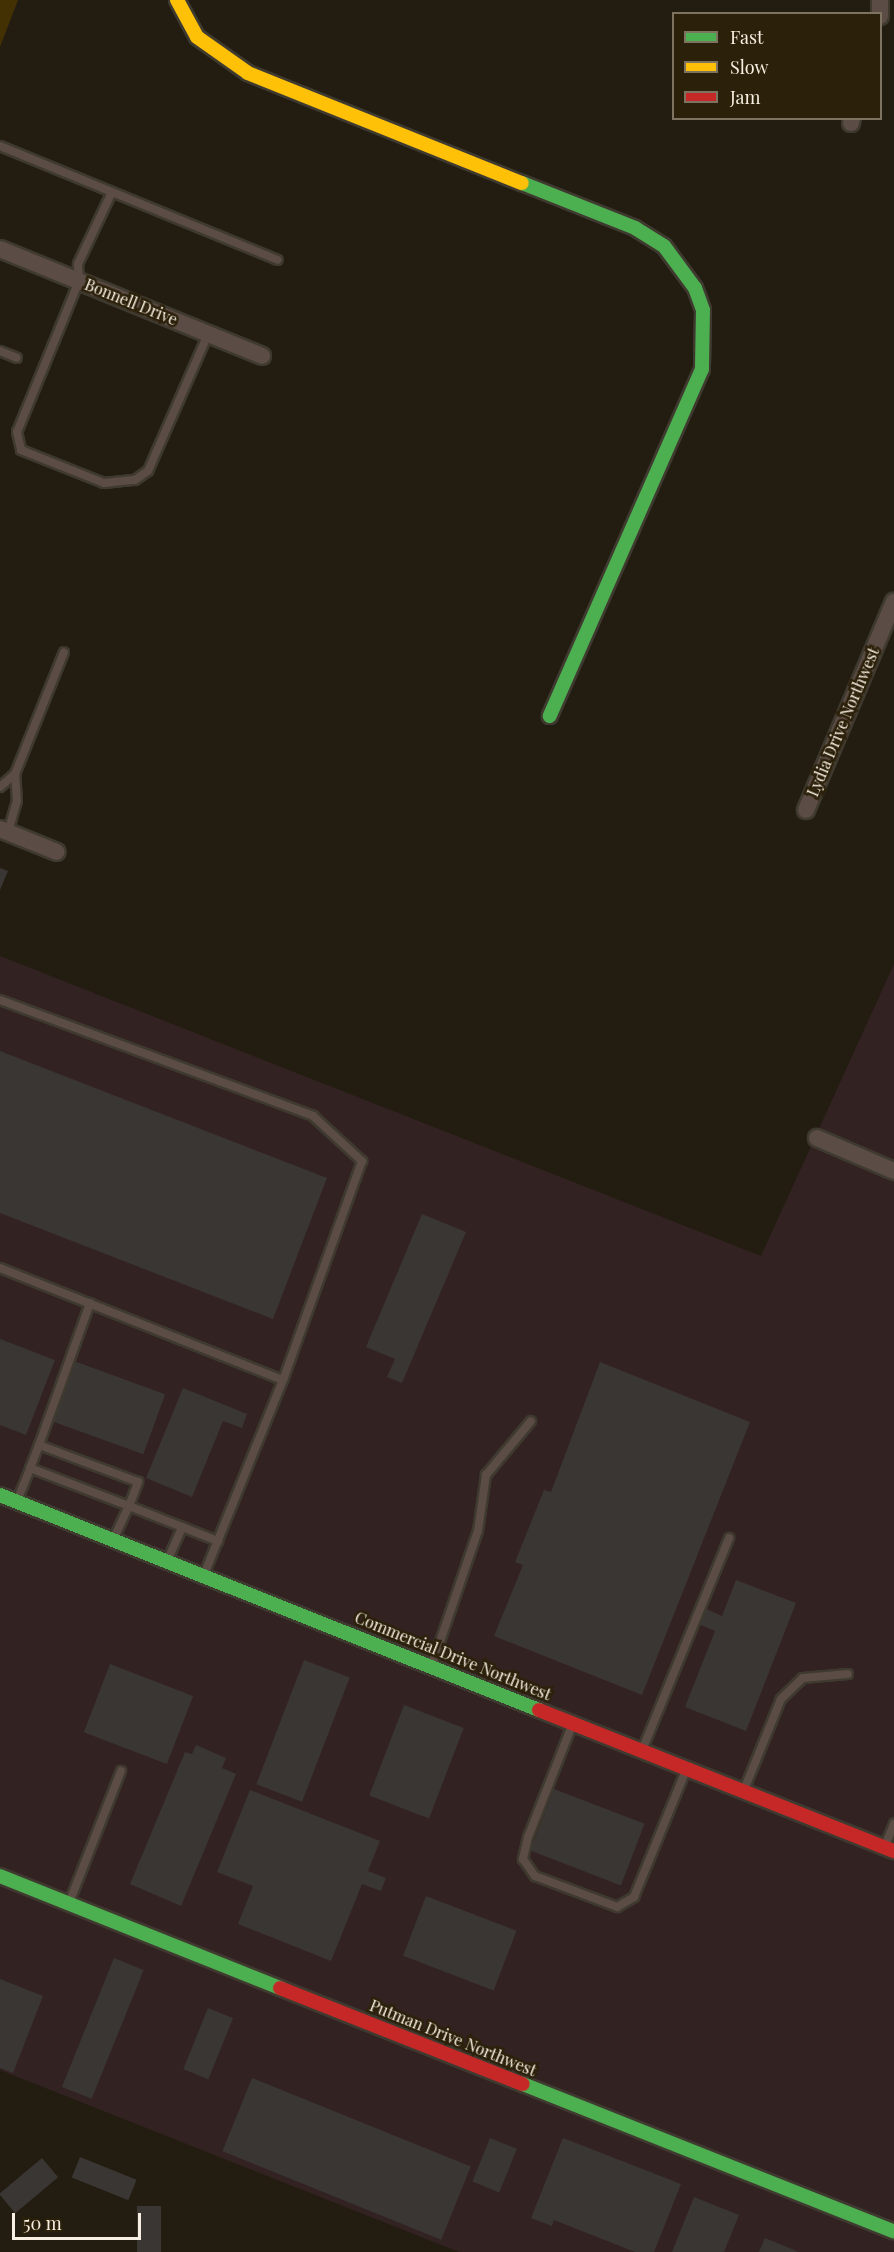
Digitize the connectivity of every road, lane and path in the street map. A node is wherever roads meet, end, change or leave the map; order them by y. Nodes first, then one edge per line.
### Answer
1 (177, 0) edge
2 (0, 146) edge
3 (112, 192) junction
4 (0, 249) edge
5 (278, 260) dead end
6 (79, 281) junction
7 (208, 334) junction
8 (0, 351) edge
9 (262, 356) dead end
10 (17, 358) dead end
11 (894, 602) edge
12 (64, 652) dead end
13 (550, 716) dead end
14 (15, 774) junction
15 (0, 787) edge
16 (806, 810) dead end
17 (4, 830) edge
18 (57, 852) dead end
19 (0, 1000) edge
20 (817, 1138) dead end
21 (894, 1171) edge
22 (0, 1268) edge
23 (90, 1303) junction
24 (284, 1380) junction
25 (531, 1421) dead end
26 (39, 1445) junction
27 (30, 1468) junction
28 (0, 1495) edge
29 (17, 1502) junction
30 (129, 1506) junction
31 (182, 1527) junction
32 (729, 1538) dead end
33 (113, 1540) junction
34 (218, 1541) junction
35 (167, 1561) junction
36 (204, 1576) junction
37 (432, 1666) junction
38 (848, 1674) dead end
39 (574, 1722) junction
40 (642, 1749) junction
41 (687, 1767) junction
42 (121, 1771) dead end
43 (744, 1790) junction
44 (894, 1824) edge
45 (889, 1849) edge
46 (0, 1876) edge
47 (69, 1903) junction
48 (894, 2232) edge

1 - 13 street
2 - 3 lane
3 - 5 lane
3 - 6 lane
4 - 6 street, Bonnell Drive
6 - 7 street, Bonnell Drive
6 - 7 lane
7 - 9 street, Bonnell Drive
8 - 10 lane
11 - 16 street, Lydia Drive Northwest
12 - 14 lane
14 - 15 lane
14 - 17 lane
17 - 18 street
19 - 24 lane
20 - 21 street
22 - 23 lane
23 - 24 lane
23 - 26 lane
24 - 34 lane
25 - 37 lane
26 - 27 lane
26 - 30 lane
27 - 29 lane
27 - 30 lane
28 - 29 street, Commercial Drive Northwest
29 - 33 street, Commercial Drive Northwest
30 - 31 lane
30 - 33 lane
31 - 34 lane
31 - 35 lane
32 - 40 lane
33 - 35 street, Commercial Drive Northwest
34 - 36 lane
35 - 36 street, Commercial Drive Northwest
36 - 37 street, Commercial Drive Northwest
37 - 39 street, Commercial Drive Northwest
38 - 43 lane
39 - 40 street, Commercial Drive Northwest
39 - 41 lane
40 - 41 street, Commercial Drive Northwest
41 - 43 street, Commercial Drive Northwest
42 - 47 lane
43 - 45 street, Commercial Drive Northwest
44 - 45 lane
46 - 47 street, Putman Drive Northwest
47 - 48 street, Putman Drive Northwest

